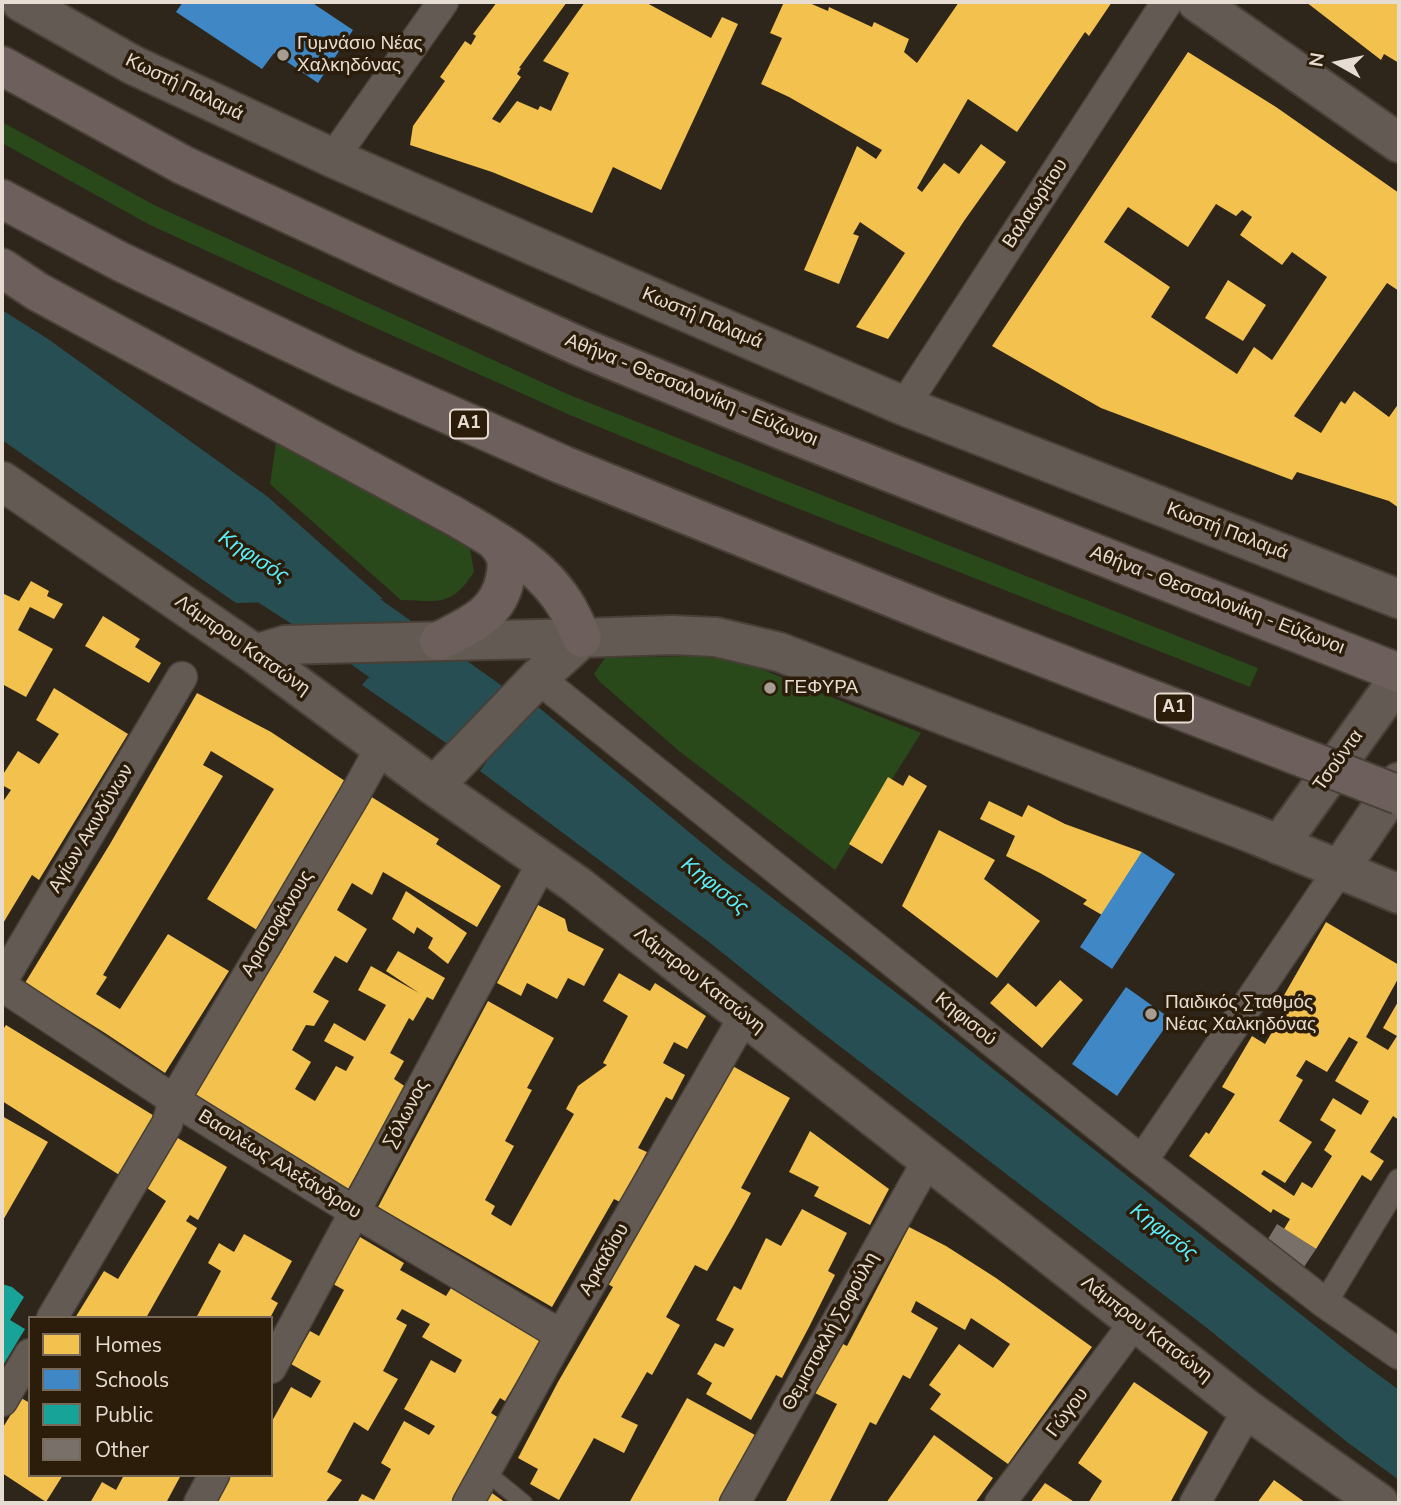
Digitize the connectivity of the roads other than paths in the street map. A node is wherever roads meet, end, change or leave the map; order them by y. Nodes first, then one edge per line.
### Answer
1 (21, 2) edge
2 (443, 2) edge
3 (1167, 2) edge
4 (1197, 2) edge
5 (2, 66) edge
6 (1399, 143) edge
7 (333, 158) junction
8 (2, 199) edge
9 (2, 268) edge
10 (904, 406) junction
11 (2, 481) edge
12 (493, 539) junction
13 (1399, 599) edge
14 (582, 638) junction
15 (439, 641) junction
16 (255, 654) junction
17 (1399, 673) edge
18 (183, 677) dead end
19 (1399, 678) edge
20 (526, 690) junction
21 (381, 747) junction
22 (1399, 782) edge
23 (434, 786) junction
24 (1399, 795) edge
25 (1279, 845) junction
26 (543, 860) junction
27 (1339, 870) junction
28 (1399, 894) edge
29 (2, 983) edge
30 (744, 1017) junction
31 (174, 1100) junction
32 (928, 1160) junction
33 (1142, 1161) junction
34 (1399, 1181) edge
35 (355, 1212) junction
36 (1325, 1303) junction
37 (53, 1316) edge
38 (1135, 1322) junction
39 (561, 1335) junction
40 (1399, 1354) edge
41 (28, 1357) edge
42 (273, 1364) edge
43 (2, 1401) edge
44 (1248, 1410) junction
45 (486, 1472) junction
46 (213, 1477) edge
47 (199, 1503) edge
48 (468, 1503) edge
49 (524, 1503) edge
50 (735, 1503) edge
51 (1000, 1503) edge
52 (1195, 1503) edge
53 (1380, 1503) edge

1 - 7 street, Κωστή Παλαμά
2 - 7 street
3 - 10 street, Βαλαωρίτου
4 - 6 street
5 - 17 highway, Αθήνα - Θεσσαλονίκη - Εύζωνοι
7 - 10 street, Κωστή Παλαμά
8 - 24 highway, Α1, bridge
9 - 12 highway
10 - 13 street, Κωστή Παλαμά
11 - 16 street, Λάμπρου Κατσώνη
12 - 14 highway
12 - 15 highway
14 - 15 street
14 - 20 street
14 - 25 street
15 - 16 street
16 - 21 street, Λάμπρου Κατσώνη
18 - 29 street, Αγίων Ακινδύνων
19 - 25 street, Τσούντα
20 - 23 street
20 - 33 street, Κηφισού
21 - 23 street, Λάμπρου Κατσώνη
21 - 31 street, Αριστοφάνους
22 - 27 street
23 - 26 street, Λάμπρου Κατσώνη
25 - 27 street
26 - 30 street, Λάμπρου Κατσώνη
26 - 35 street, Σόλωνος
27 - 28 street
27 - 33 street
29 - 31 street, Βασιλέως Αλεξάνδρου
30 - 32 street, Λάμπρου Κατσώνη
30 - 39 street, Αρκαδίου
31 - 35 street, Βασιλέως Αλεξάνδρου
31 - 37 street, Αριστοφάνους
32 - 38 street, Λάμπρου Κατσώνη
32 - 50 street, Θεμιστοκλή Σοφούλη
33 - 36 street, Κηφισού
34 - 36 street
35 - 39 street, Βασιλέως Αλεξάνδρου
35 - 42 street, Σόλωνος
36 - 40 street, Κηφισού
38 - 44 street, Λάμπρου Κατσώνη
38 - 51 street, Γώγου
39 - 45 street, Αρκαδίου
41 - 43 street
44 - 52 street
44 - 53 street, Λάμπρου Κατσώνη
45 - 48 street, Αρκαδίου
45 - 49 lane
46 - 47 street

